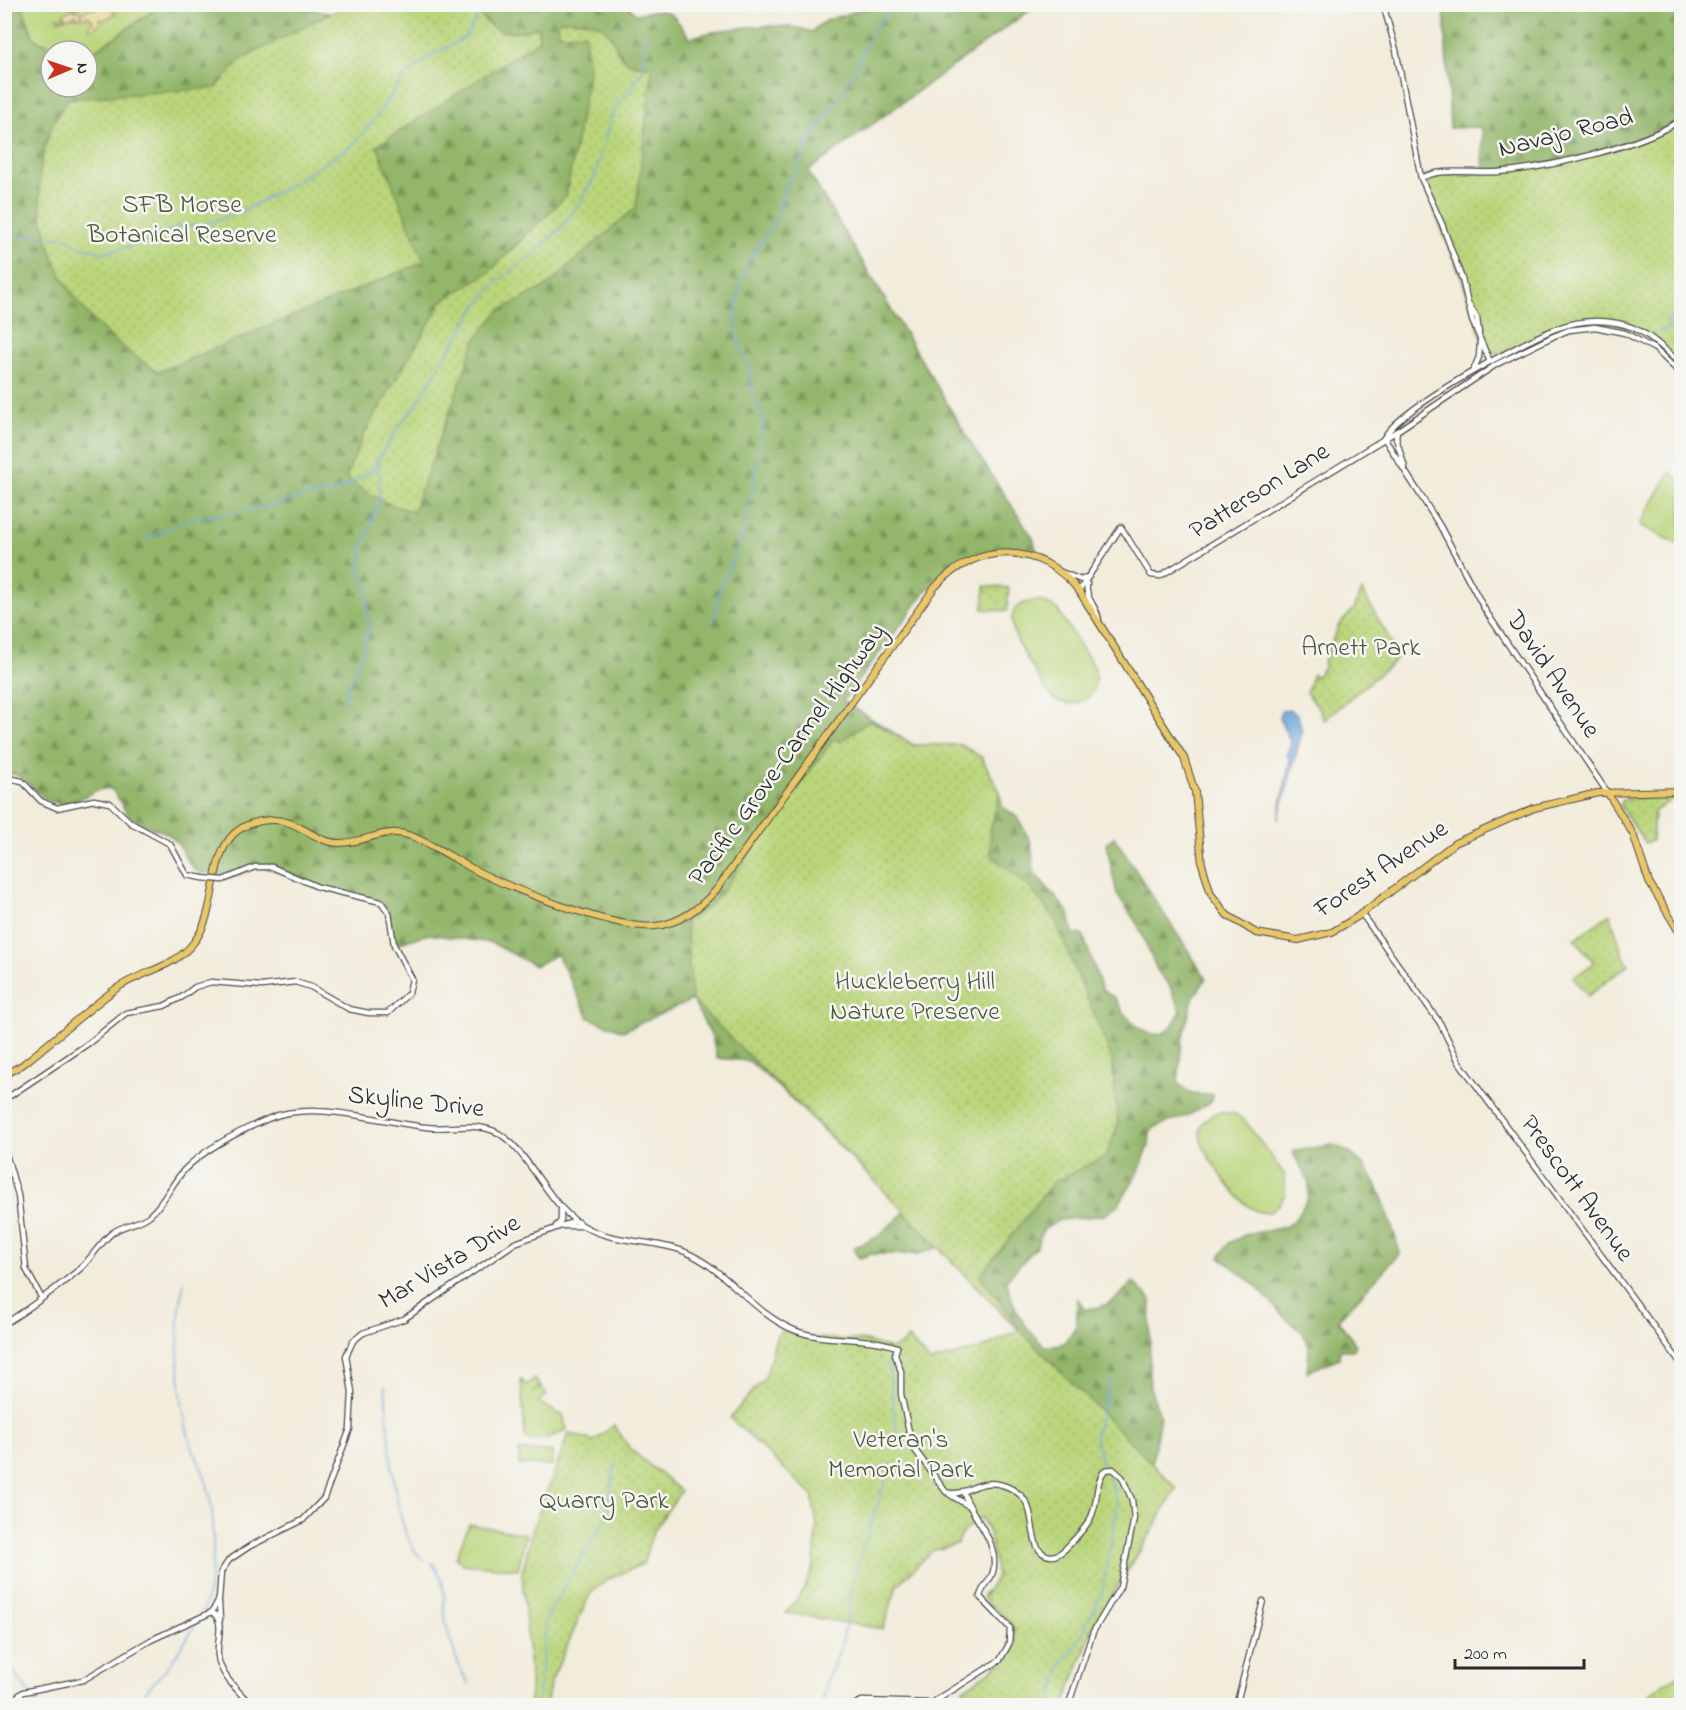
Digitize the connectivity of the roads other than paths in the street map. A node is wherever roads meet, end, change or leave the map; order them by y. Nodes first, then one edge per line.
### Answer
1 (1383, 4) edge
2 (1682, 119) edge
3 (1421, 178) junction
4 (1479, 336) junction
5 (1490, 362) junction
6 (1682, 365) edge
7 (1472, 373) junction
8 (1682, 375) edge
9 (1397, 431) junction
10 (1384, 438) junction
11 (1406, 473) junction
12 (1043, 560) joint
13 (1061, 572) junction
14 (1091, 575) junction
15 (1088, 580) junction
16 (1079, 591) junction
17 (1099, 623) junction
18 (4, 777) edge
19 (1682, 791) edge
20 (1607, 792) junction
21 (1361, 913) junction
22 (1682, 937) edge
23 (4, 1075) edge
24 (4, 1100) edge
25 (4, 1148) edge
26 (560, 1207) junction
27 (575, 1221) junction
28 (583, 1226) junction
29 (556, 1227) junction
30 (41, 1297) junction
31 (4, 1323) edge
32 (1682, 1365) edge
33 (971, 1487) junction
34 (963, 1491) junction
35 (950, 1494) junction
36 (968, 1504) junction
37 (219, 1599) junction
38 (1263, 1601) dead end
39 (212, 1612) junction
40 (220, 1623) junction
41 (18, 1706) edge
42 (252, 1706) edge
43 (852, 1706) edge
44 (1068, 1706) edge
45 (1236, 1706) edge

1 - 3 street
2 - 3 street, Navajo Road
3 - 4 street
4 - 5 street
4 - 7 street
5 - 6 street
5 - 7 street
7 - 10 street
8 - 9 street
9 - 10 street
9 - 11 street
10 - 11 street, David Avenue
10 - 14 street, Patterson Lane
11 - 20 street, David Avenue
12 - 13 main road, Forest Avenue
12 - 23 main road, Pacific Grove-Carmel Highway
13 - 14 street
13 - 16 main road, Forest Avenue
14 - 15 street
15 - 16 street
15 - 17 street
16 - 17 main road, Forest Avenue
17 - 21 main road, Forest Avenue
18 - 24 street, bridge
19 - 20 main road, Forest Avenue
20 - 21 main road, Forest Avenue
20 - 22 main road, David Avenue
21 - 32 street, Prescott Avenue
25 - 30 street
26 - 27 street, Skyline Drive
26 - 29 street
26 - 30 street, Skyline Drive
27 - 28 street, Skyline Drive
27 - 29 street, Mar Vista Drive
28 - 29 street
28 - 35 street, Skyline Drive
29 - 37 street, Mar Vista Drive
30 - 31 street, Skyline Drive
33 - 34 street
33 - 36 street
33 - 44 street
34 - 35 street
34 - 36 street
35 - 36 street, Skyline Drive
36 - 43 street
37 - 39 street
37 - 40 street
38 - 45 street
39 - 40 street
39 - 41 street
40 - 42 street

